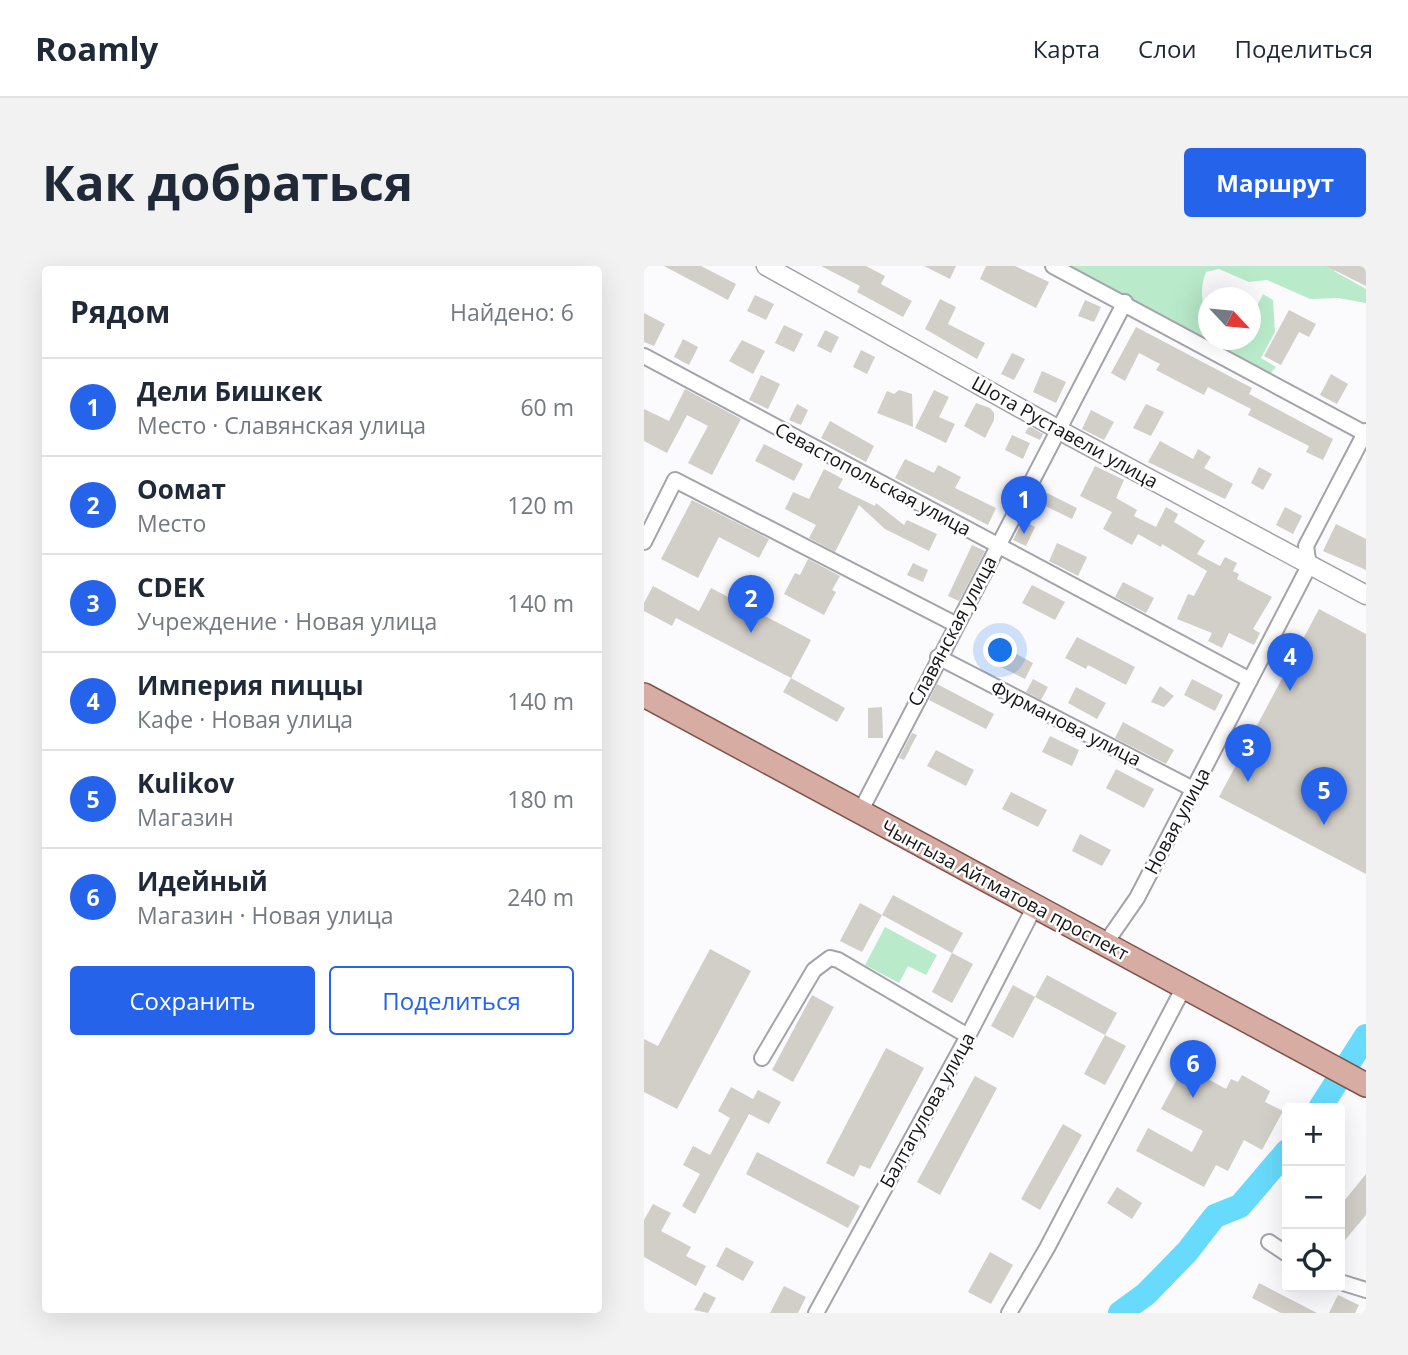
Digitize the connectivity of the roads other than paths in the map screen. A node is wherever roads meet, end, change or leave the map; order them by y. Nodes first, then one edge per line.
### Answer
1 (766, 266) edge
2 (1053, 266) edge
3 (1125, 302) junction
4 (644, 356) edge
5 (1058, 429) junction
6 (1366, 432) edge
7 (644, 541) edge
8 (997, 545) junction
9 (1309, 566) junction
10 (1366, 595) edge
11 (955, 624) junction
12 (938, 657) junction
13 (1250, 680) junction
14 (644, 695) edge
15 (1193, 789) junction
16 (860, 812) junction
17 (1035, 906) junction
18 (1105, 944) junction
19 (1184, 987) junction
20 (968, 1036) junction
21 (762, 1058) dead end
22 (1365, 1084) edge
23 (1269, 1242) dead end
24 (1282, 1251) edge
25 (1345, 1284) edge
26 (1366, 1290) edge
27 (816, 1313) edge
28 (1009, 1313) edge

1 - 5 street, Шота Руставели улица
2 - 3 street
3 - 5 street, Славянская улица
3 - 6 street
4 - 8 street, Севастопольская улица
5 - 8 street, Славянская улица
5 - 9 street, Шота Руставели улица
6 - 9 street, Новая улица
7 - 11 street
8 - 11 street, Славянская улица
8 - 13 street, Севастопольская улица
9 - 10 street, Шота Руставели улица
9 - 13 street, Новая улица
11 - 12 street, Славянская улица
12 - 15 street, Фурманова улица
12 - 16 street, Славянская улица
13 - 15 street, Новая улица
14 - 16 main road, Чынгыза Айтматова проспект
15 - 18 street, Новая улица
16 - 17 main road, Чынгыза Айтматова проспект
17 - 18 main road, Чынгыза Айтматова проспект
17 - 20 street, Балтагулова улица
18 - 19 main road, Чынгыза Айтматова проспект
19 - 22 main road, Чынгыза Айтматова проспект
19 - 28 street
20 - 21 street
20 - 27 street, Балтагулова улица
23 - 24 street
25 - 26 street

